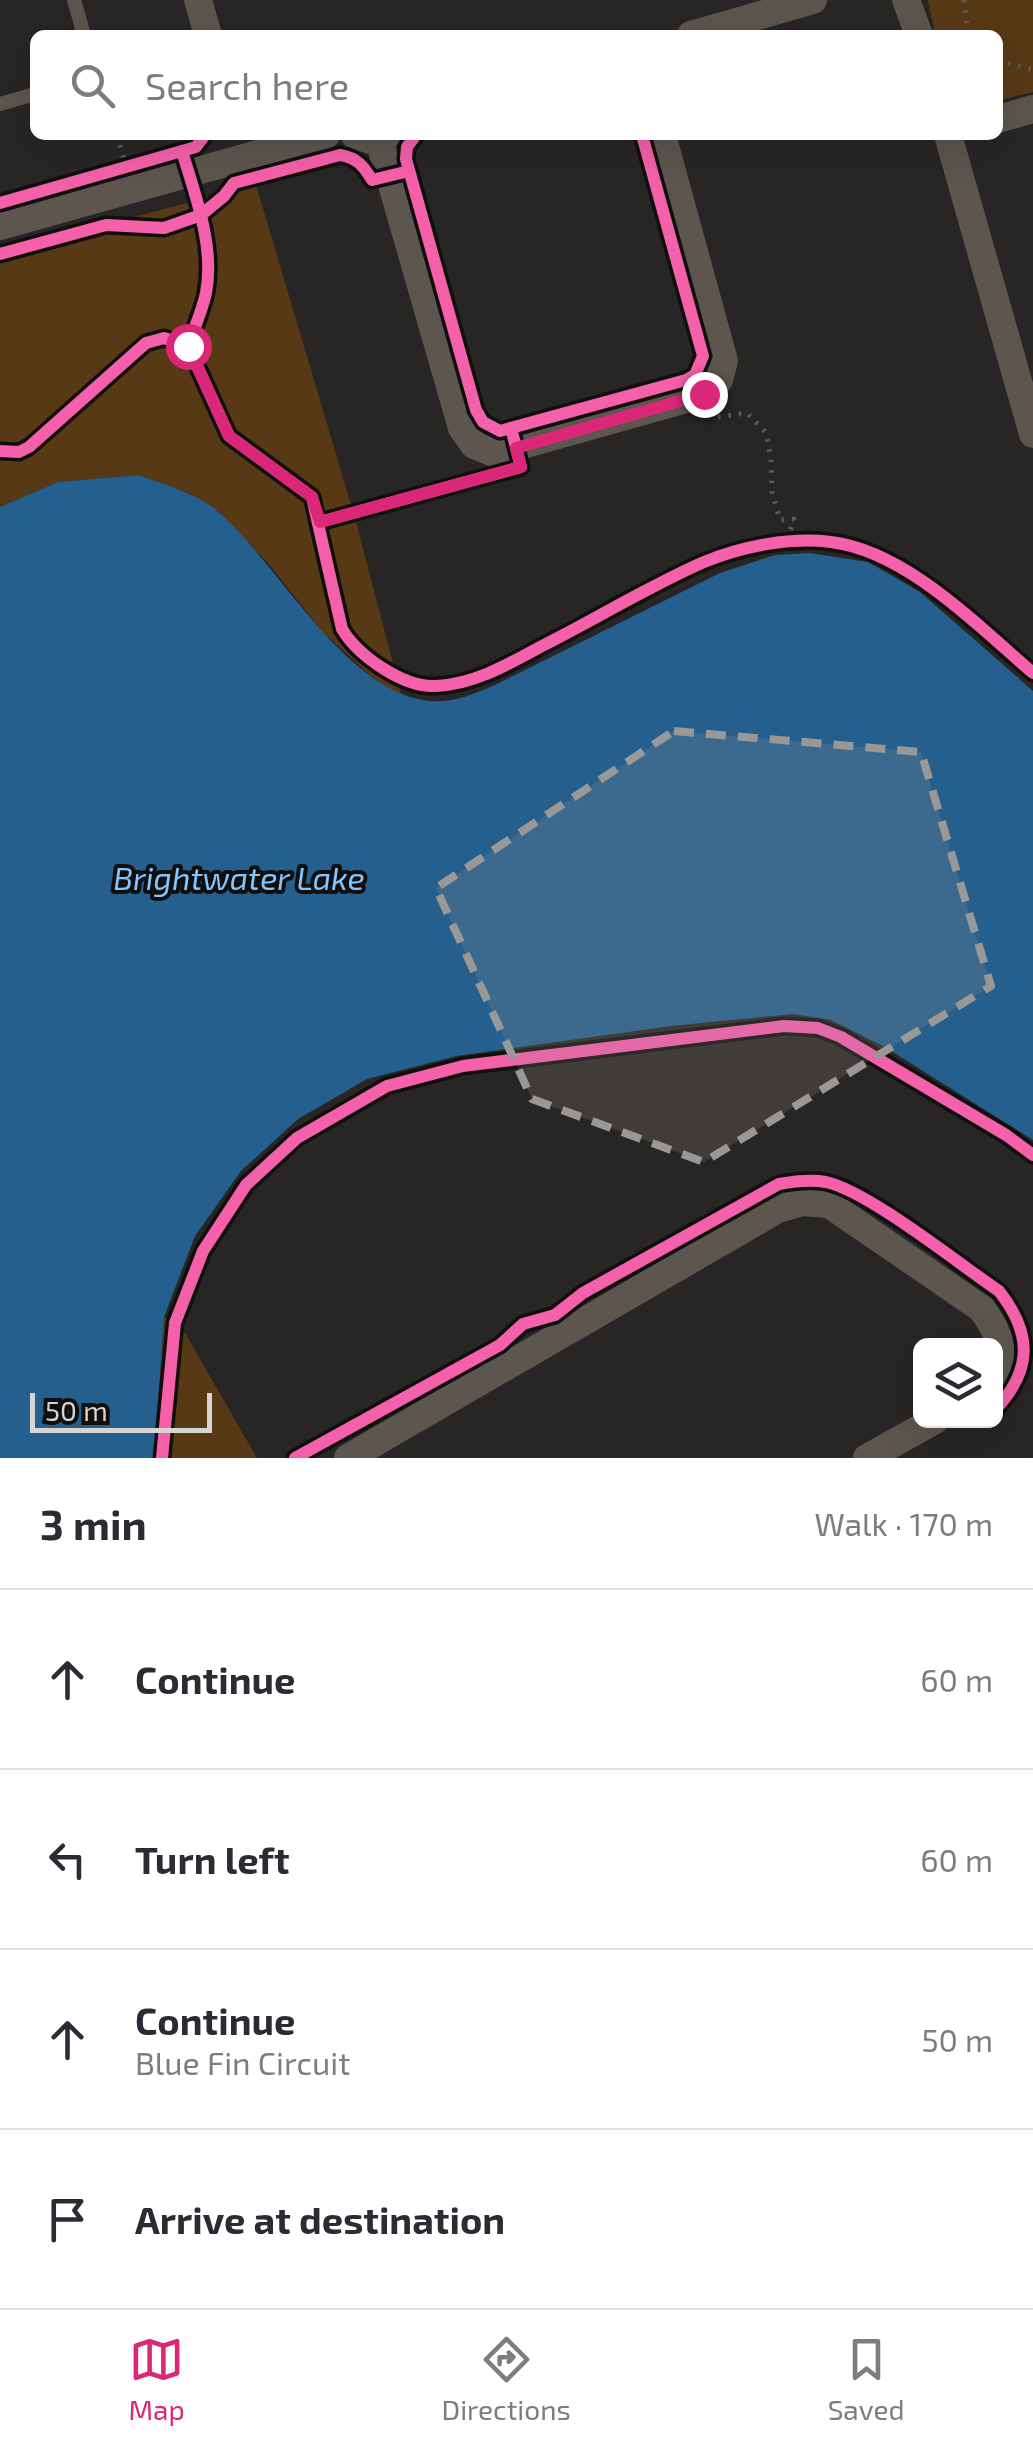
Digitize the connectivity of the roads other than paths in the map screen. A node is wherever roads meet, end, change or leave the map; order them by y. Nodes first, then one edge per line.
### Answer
1 (74, 0) edge
2 (198, 0) edge
3 (813, 0) edge
4 (906, 0) edge
5 (83, 30) edge
6 (207, 30) edge
7 (708, 30) edge
8 (917, 30) edge
9 (30, 95) edge
10 (0, 104) edge
11 (1033, 109) edge
12 (1003, 118) edge
13 (290, 140) edge
14 (375, 140) edge
15 (663, 140) edge
16 (949, 140) edge
17 (240, 147) edge
18 (0, 226) edge
19 (1033, 434) edge
20 (998, 1338) edge
21 (920, 1428) edge
22 (348, 1458) edge
23 (867, 1458) edge

1 - 5 lane
2 - 6 street
3 - 7 street
4 - 8 street
9 - 10 lane
11 - 12 street
13 - 17 street
14 - 15 street
16 - 19 street
17 - 18 street
20 - 22 street
21 - 23 street

